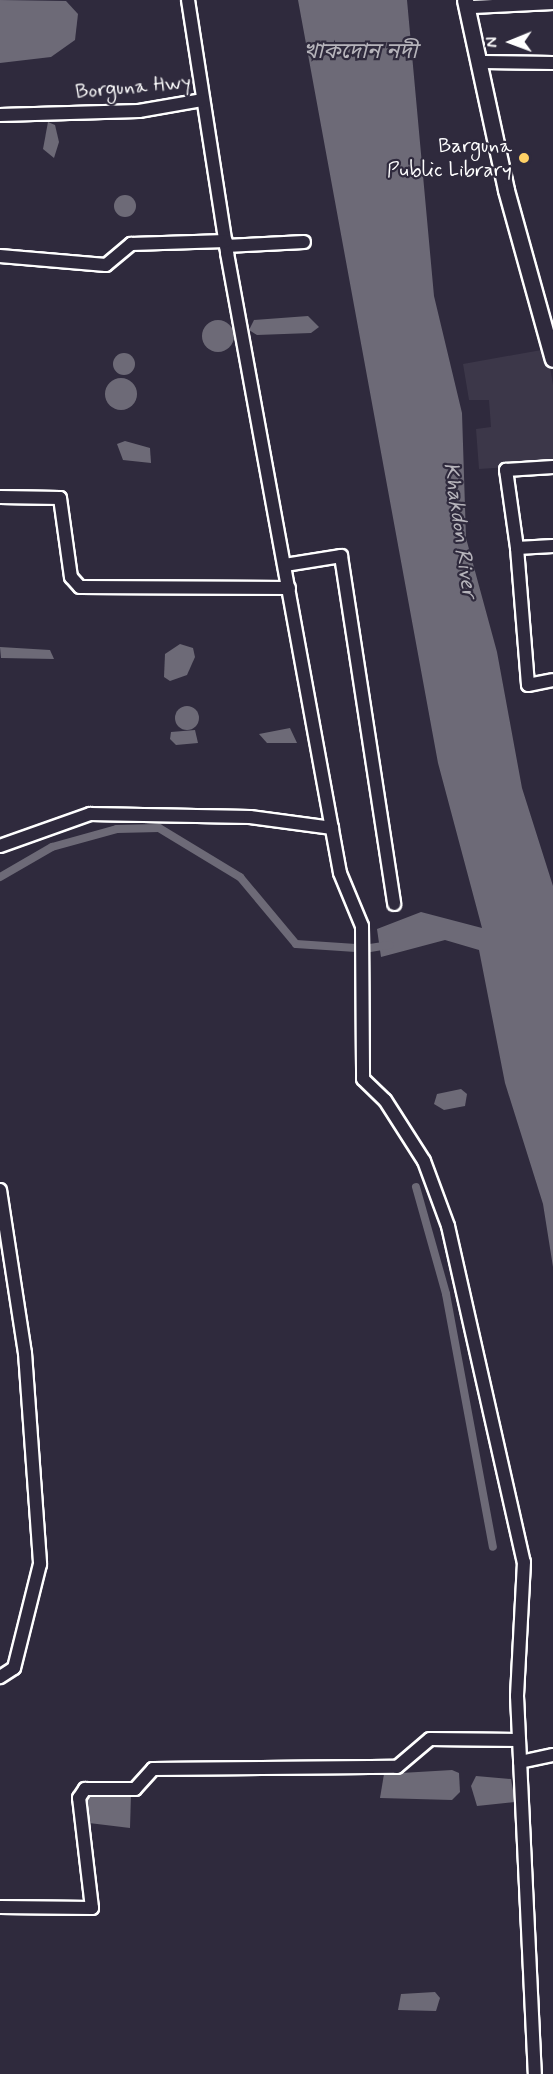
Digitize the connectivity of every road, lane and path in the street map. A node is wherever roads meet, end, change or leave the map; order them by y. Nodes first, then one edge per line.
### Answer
1 (188, 0) edge
2 (470, 2) edge
3 (553, 3) edge
4 (484, 62) junction
5 (553, 63) edge
6 (203, 100) junction
7 (0, 115) edge
8 (304, 242) dead end
9 (226, 243) junction
10 (0, 256) edge
11 (553, 328) edge
12 (553, 359) edge
13 (553, 467) edge
14 (0, 498) edge
15 (553, 546) edge
16 (517, 548) junction
17 (285, 565) junction
18 (289, 588) junction
19 (553, 680) edge
20 (332, 828) junction
21 (0, 846) edge
22 (394, 904) dead end
23 (0, 1190) edge
24 (0, 1677) edge
25 (519, 1740) junction
26 (553, 1755) edge
27 (520, 1761) junction
28 (0, 1907) edge
29 (535, 2074) edge

1 - 6 street, Borguna Hwy
2 - 3 street
2 - 4 main road
2 - 12 main road
4 - 5 street
4 - 11 main road
6 - 7 street, Borguna Hwy
6 - 9 street
8 - 9 street
9 - 10 street
9 - 17 street
13 - 16 street
14 - 18 street
15 - 16 street
16 - 19 street
17 - 18 street
17 - 22 street
18 - 20 street
20 - 21 street
20 - 25 street
23 - 24 street
25 - 27 street
25 - 28 street
26 - 27 street
27 - 29 street

